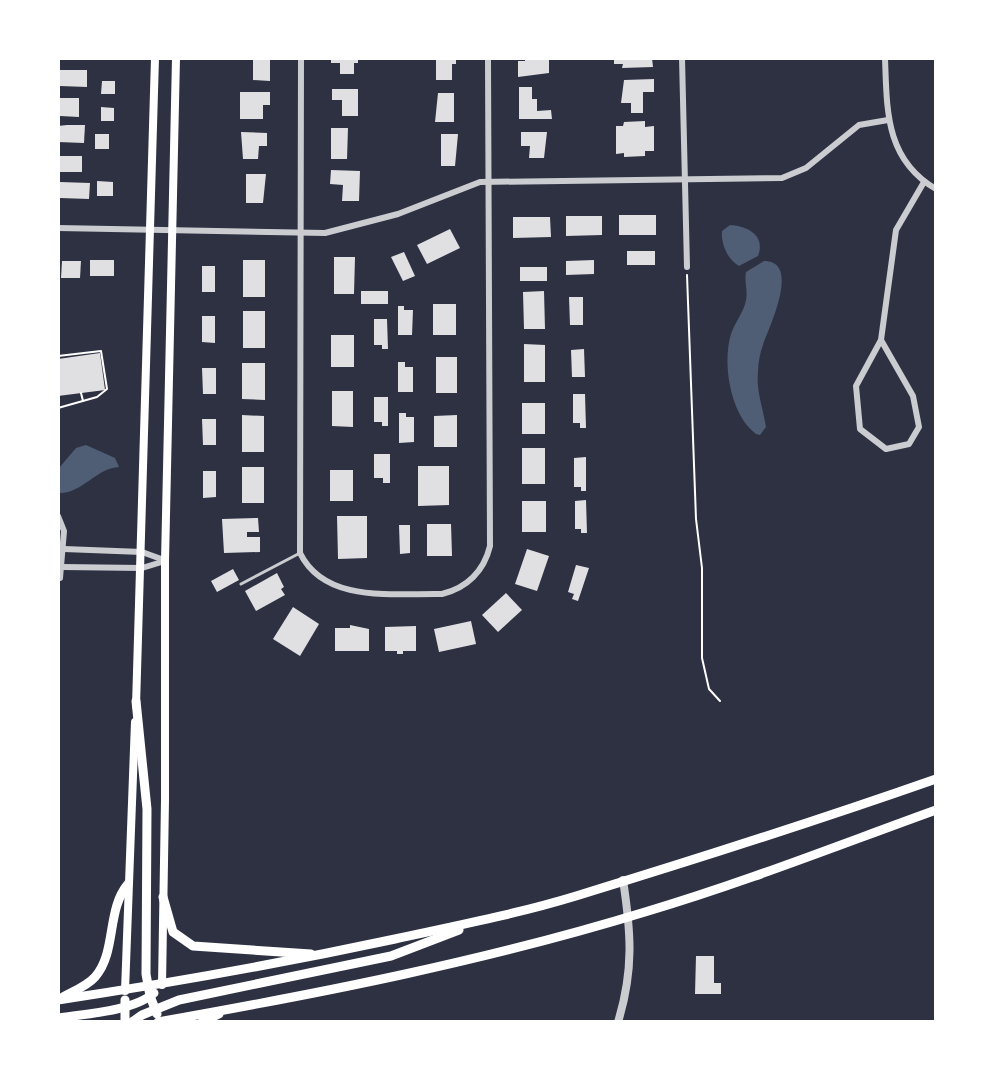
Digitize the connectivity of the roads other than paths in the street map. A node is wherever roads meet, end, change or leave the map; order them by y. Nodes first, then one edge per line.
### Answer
1 (155, 58) edge
2 (176, 58) edge
3 (301, 58) edge
4 (488, 58) edge
5 (682, 58) edge
6 (885, 58) edge
7 (888, 120) junction
8 (686, 179) junction
9 (488, 182) junction
10 (924, 182) junction
11 (936, 189) edge
12 (58, 228) edge
13 (150, 230) junction
14 (174, 231) junction
15 (300, 234) junction
16 (687, 267) road end
17 (881, 340) junction
18 (58, 516) edge
19 (64, 549) junction
20 (142, 552) junction
21 (300, 553) junction
22 (165, 561) junction
23 (62, 567) junction
24 (142, 568) junction
25 (60, 578) edge
26 (241, 584) dead end
27 (136, 701) junction
28 (936, 778) edge
29 (936, 810) edge
30 (623, 880) junction
31 (128, 884) junction
32 (163, 897) junction
33 (492, 917) junction
34 (628, 917) junction
35 (319, 955) junction
36 (162, 985) junction
37 (125, 991) junction
38 (149, 992) junction
39 (58, 1000) edge
40 (138, 1002) junction
41 (125, 1005) junction
42 (234, 1007) junction
43 (158, 1008) junction
44 (58, 1018) edge
45 (142, 1018) edge
46 (160, 1021) edge
47 (125, 1022) edge
48 (132, 1022) edge
49 (202, 1022) edge
50 (618, 1022) edge

1 - 13 main road
2 - 14 main road
3 - 15 street
4 - 9 street
5 - 8 street
6 - 7 street
7 - 8 street
7 - 10 street
8 - 9 street
8 - 16 street
9 - 15 street
9 - 21 street
10 - 11 street
10 - 17 street
12 - 13 street
13 - 14 street
13 - 20 main road
14 - 15 street
14 - 22 main road
15 - 21 street
17 - 17 street
18 - 19 street
19 - 20 street
19 - 23 street
20 - 22 street
20 - 24 main road
21 - 26 lane
22 - 24 street
22 - 32 main road
23 - 24 street
23 - 25 street
24 - 27 main road
27 - 31 main road
27 - 38 main road
28 - 30 main road
29 - 34 main road
30 - 33 main road
30 - 34 street
31 - 37 main road
31 - 39 main road
32 - 35 main road
32 - 36 main road
33 - 35 main road
33 - 43 main road
34 - 42 main road
34 - 50 street
35 - 36 main road
36 - 38 main road
36 - 43 main road
37 - 38 main road
37 - 39 main road
37 - 40 main road
37 - 41 main road
38 - 40 main road
38 - 43 main road
40 - 41 main road
40 - 45 main road
41 - 44 main road
41 - 47 main road
42 - 46 main road
42 - 49 main road
43 - 45 main road
43 - 46 main road
45 - 48 main road

